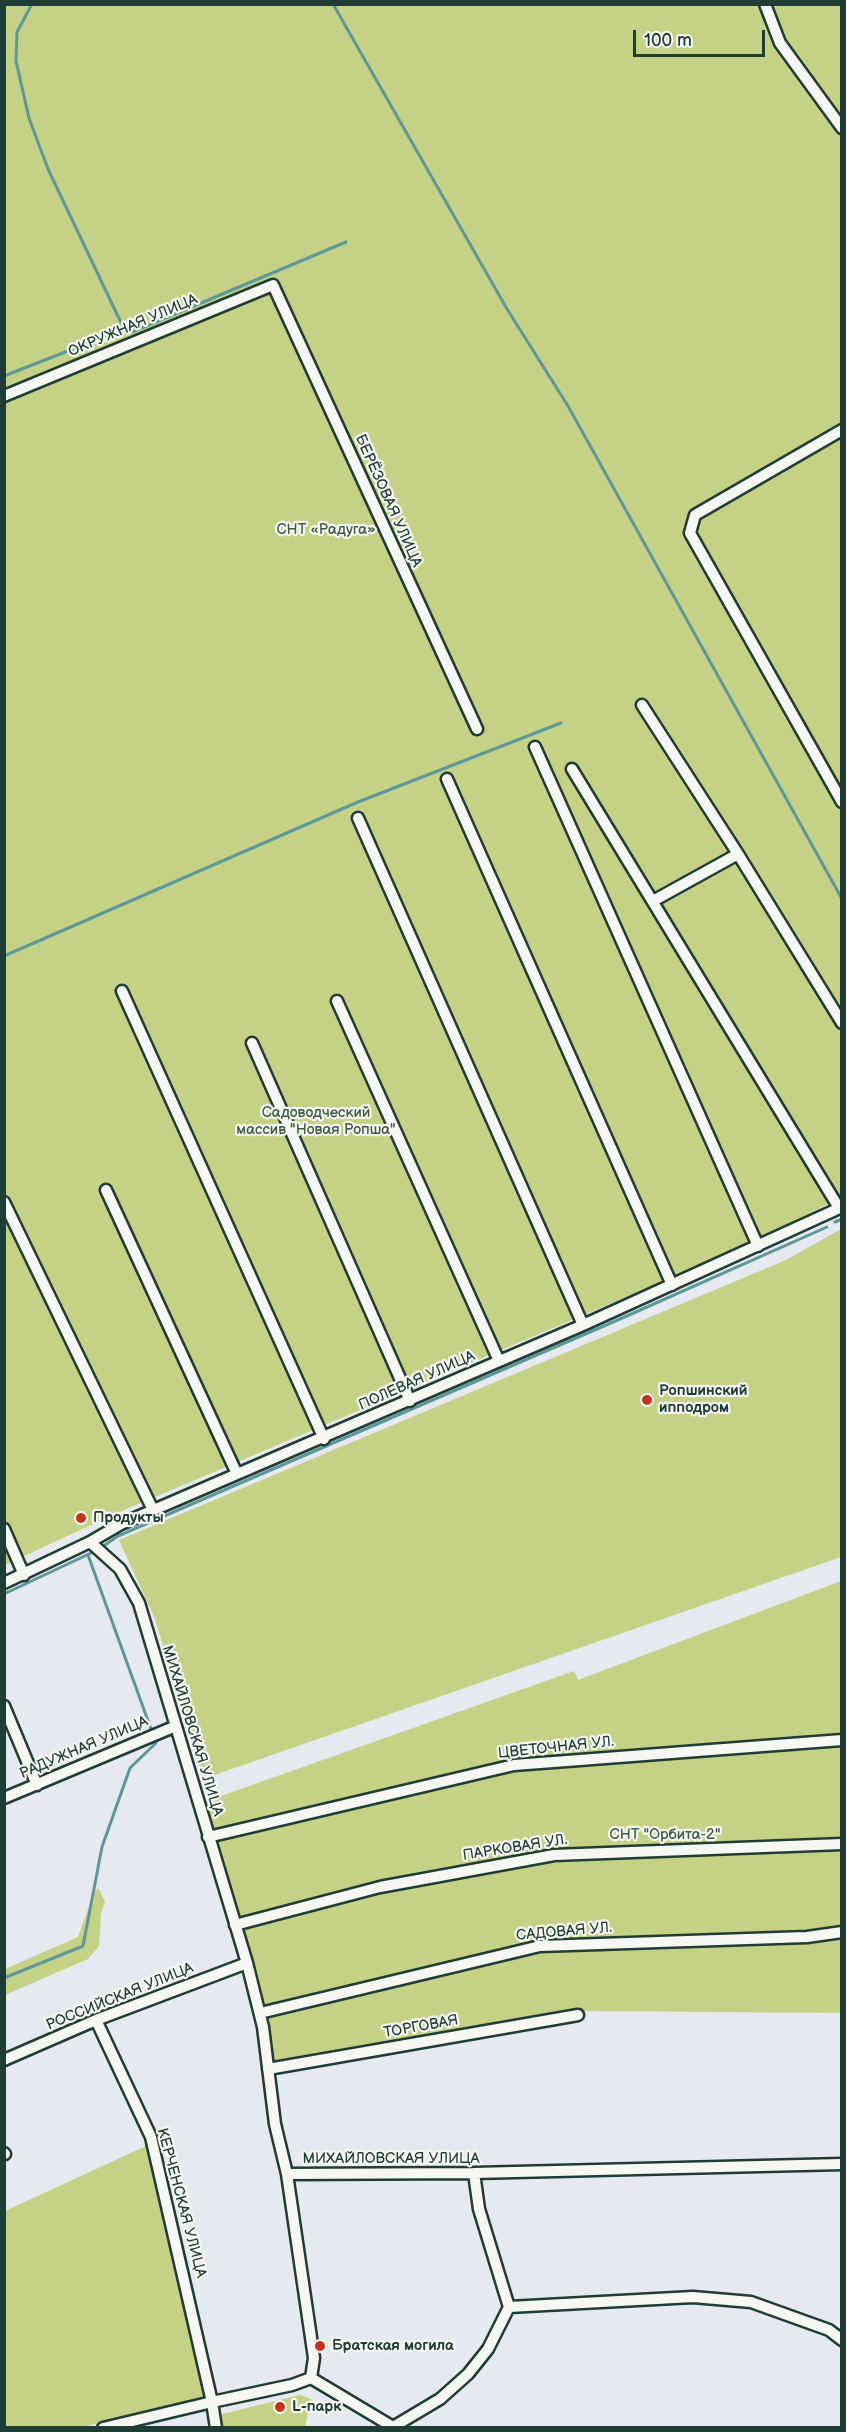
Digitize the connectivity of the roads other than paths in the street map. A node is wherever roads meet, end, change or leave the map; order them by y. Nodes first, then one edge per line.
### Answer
1 (765, 4) edge
2 (842, 128) edge
3 (273, 285) joint
4 (4, 396) edge
5 (842, 430) edge
6 (642, 705) dead end
7 (477, 729) dead end
8 (535, 747) dead end
9 (572, 769) dead end
10 (447, 779) dead end
11 (842, 802) edge
12 (358, 818) dead end
13 (738, 854) junction
14 (653, 901) junction
15 (122, 991) dead end
16 (337, 1001) dead end
17 (842, 1023) edge
18 (252, 1043) dead end
19 (106, 1190) dead end
20 (4, 1202) edge
21 (840, 1207) edge
22 (758, 1246) junction
23 (672, 1285) junction
24 (583, 1325) junction
25 (499, 1361) junction
26 (410, 1401) junction
27 (324, 1439) junction
28 (237, 1474) junction
29 (153, 1510) junction
30 (4, 1529) edge
31 (90, 1542) junction
32 (24, 1575) junction
33 (4, 1583) edge
34 (4, 1706) edge
35 (176, 1726) junction
36 (842, 1740) edge
37 (37, 1785) junction
38 (4, 1798) edge
39 (208, 1837) junction
40 (842, 1844) edge
41 (235, 1925) junction
42 (842, 1932) edge
43 (247, 1963) junction
44 (260, 2013) junction
45 (578, 2015) dead end
46 (96, 2020) junction
47 (4, 2060) edge
48 (268, 2069) junction
49 (842, 2164) edge
50 (287, 2174) junction
51 (474, 2174) junction
52 (510, 2307) junction
53 (842, 2340) edge
54 (311, 2378) junction
55 (212, 2402) junction
56 (103, 2427) edge
57 (216, 2427) edge

1 - 2 street
3 - 4 street, ОКРУЖНАЯ УЛИЦА
3 - 7 street, БЕРЁЗОВАЯ УЛИЦА
5 - 11 street
6 - 13 street
8 - 22 street
9 - 14 street
10 - 23 street
12 - 24 street
13 - 14 street
13 - 17 street
14 - 21 street
15 - 27 street
16 - 25 street
18 - 26 street
19 - 28 street
20 - 29 street
21 - 22 street, ПОЛЕВАЯ УЛИЦА
22 - 23 street, ПОЛЕВАЯ УЛИЦА
23 - 24 street, ПОЛЕВАЯ УЛИЦА
24 - 25 street, ПОЛЕВАЯ УЛИЦА
25 - 26 street, ПОЛЕВАЯ УЛИЦА
26 - 27 street, ПОЛЕВАЯ УЛИЦА
27 - 28 street, ПОЛЕВАЯ УЛИЦА
28 - 29 street, ПОЛЕВАЯ УЛИЦА
29 - 31 street, ПОЛЕВАЯ УЛИЦА
30 - 32 street
31 - 32 street, ПОЛЕВАЯ УЛИЦА
31 - 35 street, МИХАЙЛОВСКАЯ УЛИЦА
32 - 33 street, ПОЛЕВАЯ УЛИЦА
34 - 37 street
35 - 37 street, РАДУЖНАЯ УЛИЦА
35 - 39 street, МИХАЙЛОВСКАЯ УЛИЦА
36 - 39 street, ЦВЕТОЧНАЯ УЛ.
37 - 38 street, РАДУЖНАЯ УЛИЦА
39 - 41 street, МИХАЙЛОВСКАЯ УЛИЦА
40 - 41 street, ПАРКОВАЯ УЛ.
41 - 43 street, МИХАЙЛОВСКАЯ УЛИЦА
42 - 44 street, САДОВАЯ УЛ.
43 - 44 street, МИХАЙЛОВСКАЯ УЛИЦА
43 - 46 street, РОССИЙСКАЯ УЛИЦА
44 - 48 street, МИХАЙЛОВСКАЯ УЛИЦА
45 - 48 street, ТОРГОВАЯ
46 - 47 street, РОССИЙСКАЯ УЛИЦА
46 - 55 street, КЕРЧЕНСКАЯ УЛИЦА
48 - 50 street, МИХАЙЛОВСКАЯ УЛИЦА
49 - 51 street, МИХАЙЛОВСКАЯ УЛИЦА
50 - 51 street, МИХАЙЛОВСКАЯ УЛИЦА
50 - 54 street
51 - 52 street
52 - 53 street
52 - 54 street
54 - 55 street
55 - 56 street
55 - 57 street, КЕРЧЕНСКАЯ УЛИЦА

